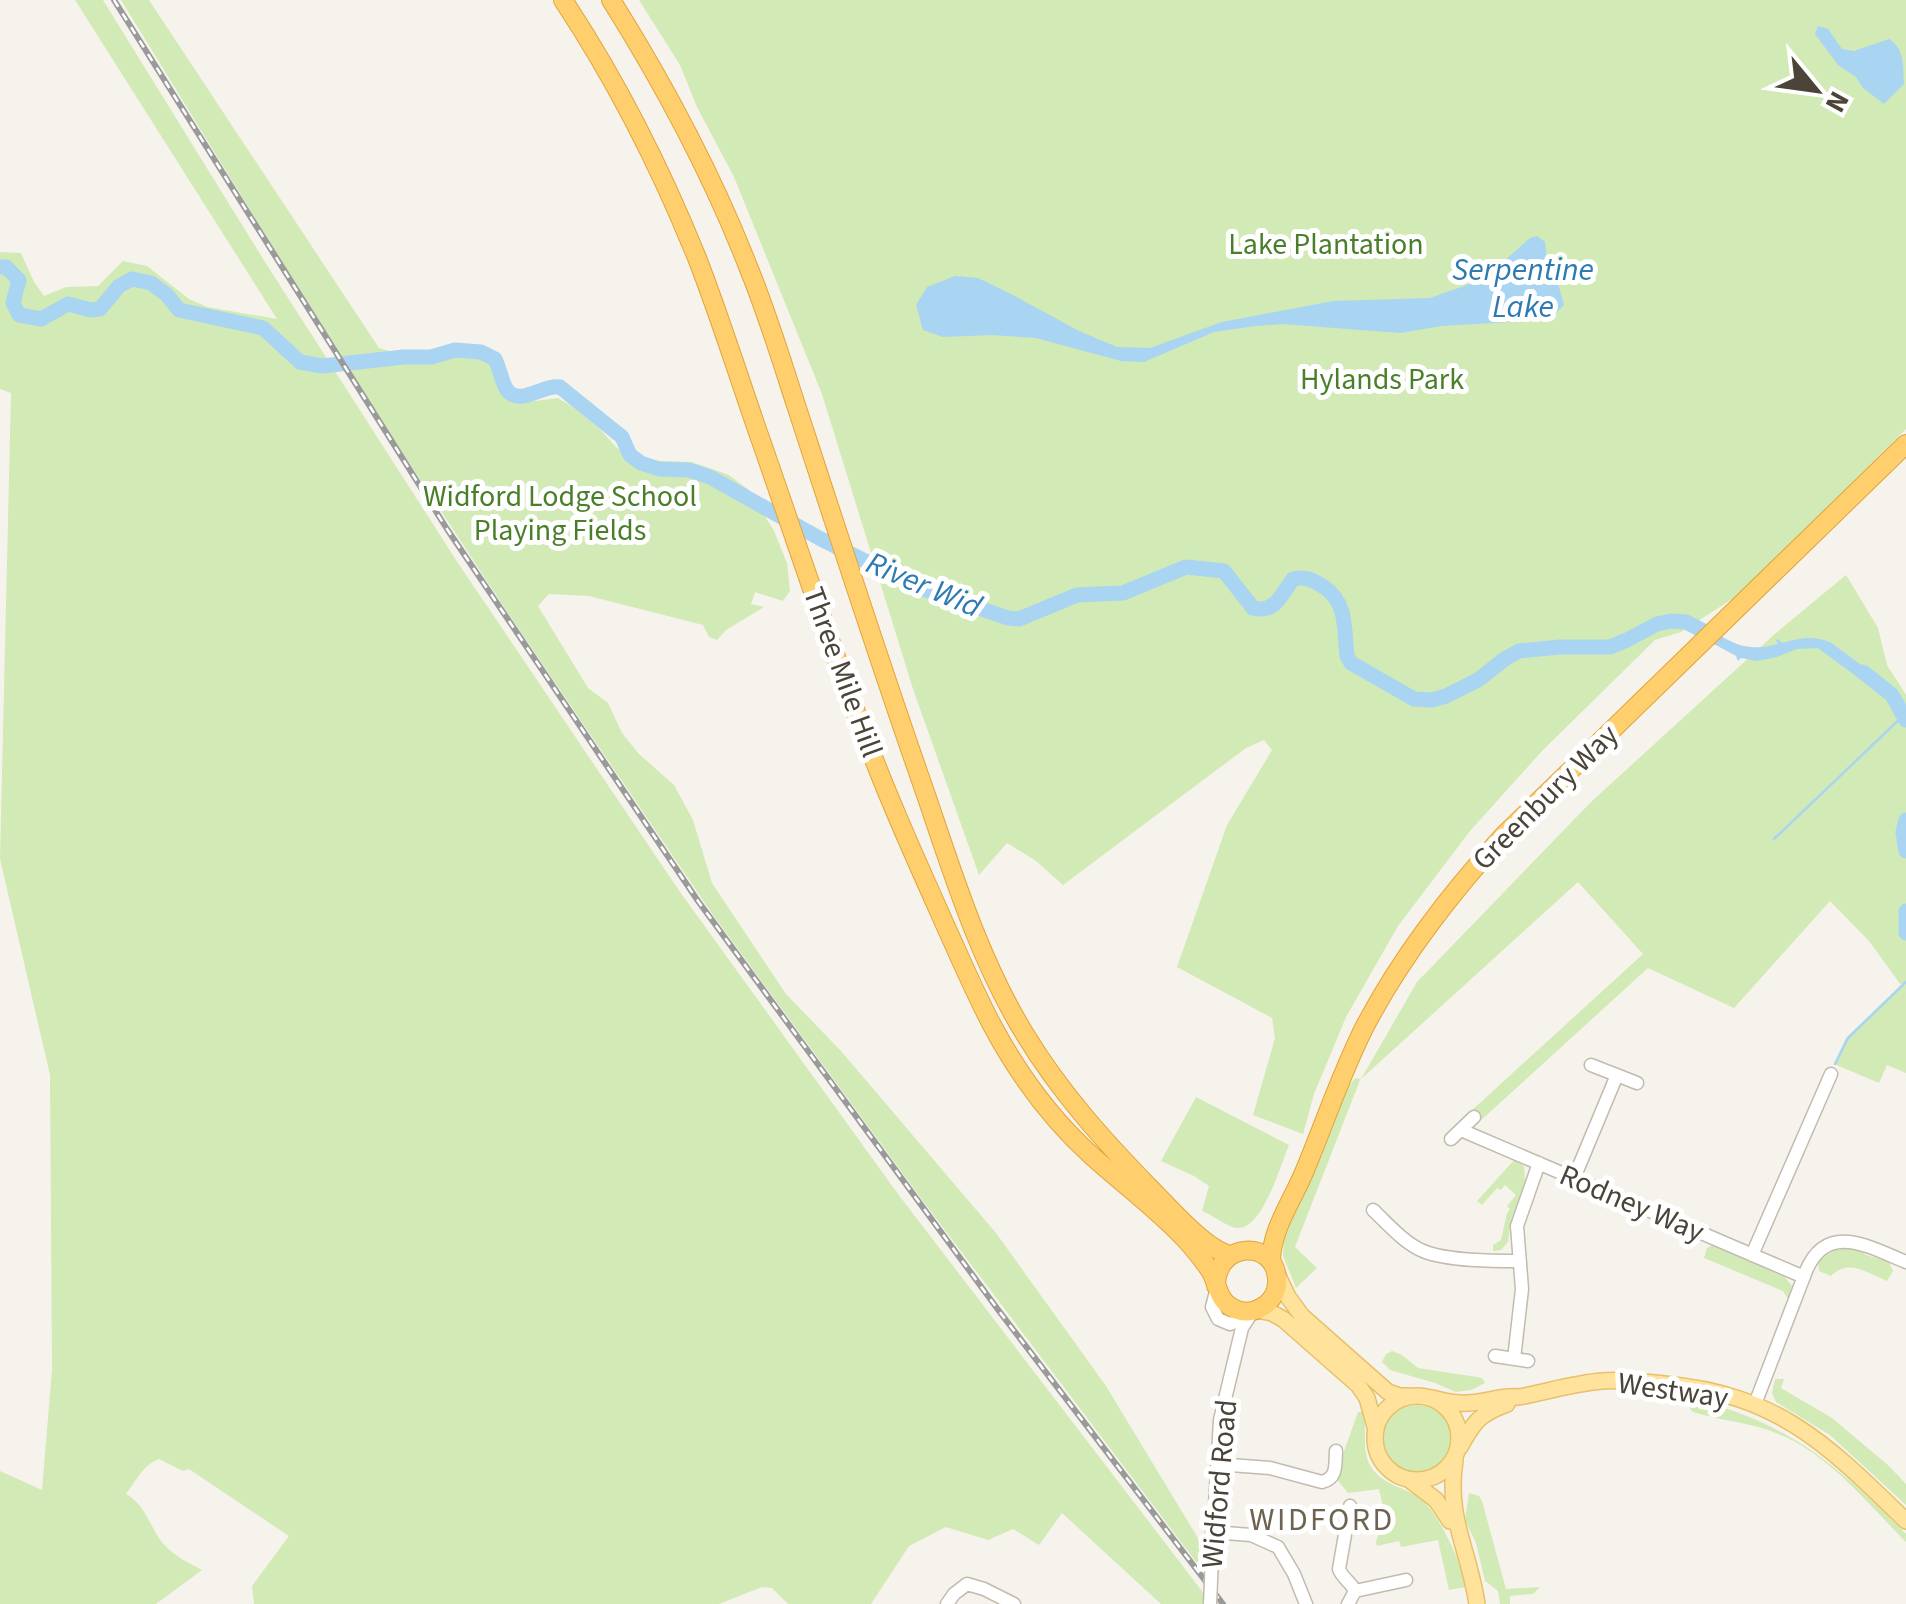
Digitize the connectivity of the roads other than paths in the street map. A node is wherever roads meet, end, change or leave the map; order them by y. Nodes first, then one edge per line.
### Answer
1 (563, 0) edge
2 (611, 0) edge
3 (1906, 444) edge
4 (1591, 1064) dead end
5 (1831, 1074) dead end
6 (1617, 1075) junction
7 (1637, 1083) dead end
8 (1474, 1117) dead end
9 (1538, 1163) junction
10 (1574, 1178) junction
11 (1373, 1210) dead end
12 (1280, 1221) junction
13 (1235, 1253) junction
14 (1752, 1255) junction
15 (1905, 1259) edge
16 (1520, 1262) junction
17 (1274, 1268) junction
18 (1804, 1277) junction
19 (1217, 1287) junction
20 (1253, 1313) junction
21 (1222, 1322) junction
22 (1495, 1356) dead end
23 (1232, 1365) junction
24 (1413, 1396) junction
25 (1519, 1397) junction
26 (1432, 1398) junction
27 (1755, 1404) junction
28 (1376, 1430) junction
29 (1336, 1450) dead end
30 (1457, 1454) junction
31 (1216, 1464) junction
32 (1409, 1480) junction
33 (1350, 1506) dead end
34 (1906, 1521) edge
35 (1212, 1532) junction
36 (1458, 1533) junction
37 (1406, 1580) dead end
38 (1356, 1590) junction
39 (947, 1604) edge
40 (1014, 1604) edge
41 (1210, 1604) edge
42 (1306, 1604) edge
43 (1348, 1604) edge
44 (1477, 1604) edge

1 - 19 highway, Three Mile Hill
2 - 13 highway, Three Mile Hill
3 - 12 highway, Greenbury Way
4 - 6 street
5 - 14 street
6 - 7 street
6 - 10 street
8 - 9 street, Rodney Way
9 - 10 street, Rodney Way
9 - 16 street
10 - 14 street, Rodney Way
11 - 16 street
12 - 13 highway, Greenbury Way
12 - 17 highway, Greenbury Way
13 - 17 highway
13 - 19 highway
14 - 18 street, Rodney Way
15 - 18 street
16 - 22 street
17 - 20 highway
17 - 24 main road
18 - 27 street
19 - 20 highway
19 - 21 street, Widford Road
20 - 21 street
20 - 23 street, Widford Road
20 - 28 main road
21 - 23 street, Widford Road
23 - 31 street, Widford Road
24 - 26 main road
24 - 28 main road
25 - 26 main road, Westway
25 - 27 main road, Westway
25 - 30 main road, Westway
26 - 30 main road
27 - 34 main road, Westway
28 - 32 main road
29 - 31 street
30 - 32 main road
30 - 36 main road
31 - 35 street, Widford Road
32 - 36 main road
33 - 38 street
35 - 41 street, Widford Road, bridge
35 - 42 street
36 - 44 main road
37 - 38 street
38 - 43 street
39 - 40 street

